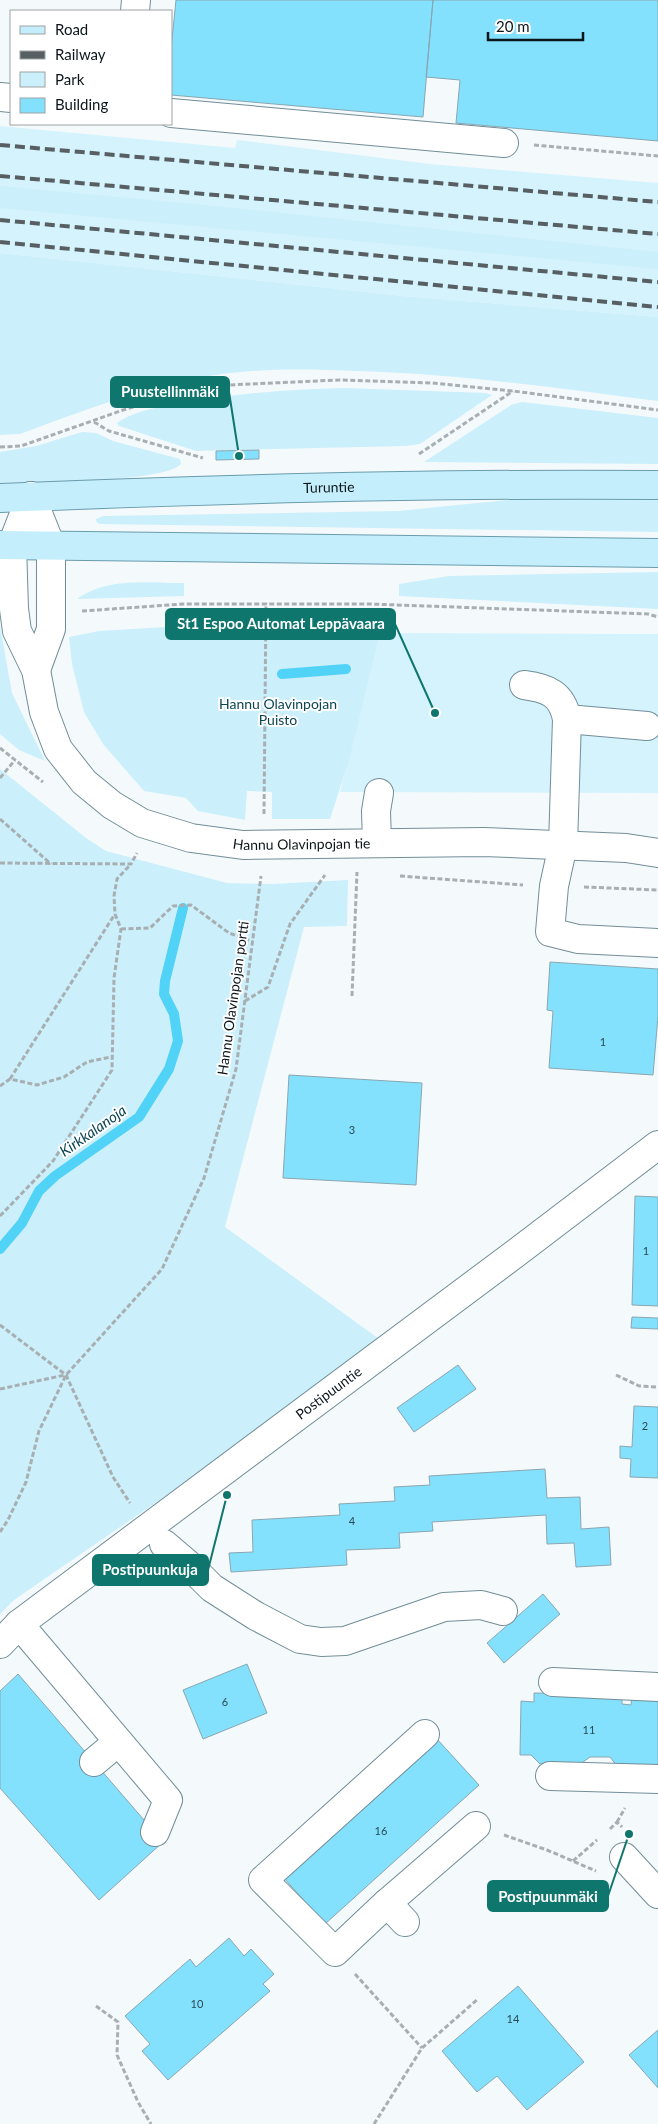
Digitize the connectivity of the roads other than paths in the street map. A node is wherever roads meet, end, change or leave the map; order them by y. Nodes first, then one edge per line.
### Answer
1 (172, 112) edge
2 (504, 143) road end
3 (658, 485) edge
4 (31, 496) junction
5 (0, 498) edge
6 (6, 545) edge
7 (52, 546) junction
8 (658, 553) edge
9 (36, 670) junction
10 (524, 685) dead end
11 (567, 719) junction
12 (647, 726) dead end
13 (379, 793) dead end
14 (377, 843) junction
15 (563, 845) junction
16 (658, 853) edge
17 (658, 943) edge
18 (658, 1145) edge
19 (156, 1535) junction
20 (503, 1610) dead end
21 (19, 1624) junction
22 (0, 1644) edge
23 (553, 1682) dead end
24 (658, 1688) edge
25 (426, 1734) dead end
26 (118, 1742) junction
27 (94, 1762) dead end
28 (550, 1776) dead end
29 (658, 1779) edge
30 (476, 1826) road end
31 (155, 1832) dead end
32 (624, 1857) dead end
33 (658, 1894) edge

1 - 2 street
3 - 4 main road, Turuntie
4 - 5 main road, Turuntie
4 - 6 street, Hannu Olavinpojan tie
4 - 7 street
6 - 7 main road
6 - 9 street, Hannu Olavinpojan tie
7 - 8 main road
7 - 9 street
9 - 14 street, Hannu Olavinpojan tie
10 - 11 street
11 - 12 street
11 - 15 street
13 - 14 street
14 - 15 street, Hannu Olavinpojan tie
15 - 16 street, Hannu Olavinpojan tie
15 - 17 street
18 - 19 street, Postipuuntie
19 - 20 street
19 - 21 street, Postipuuntie
21 - 22 street, Postipuuntie
21 - 26 street
23 - 24 street
25 - 30 street
26 - 27 street
26 - 31 street
28 - 29 street
32 - 33 street

